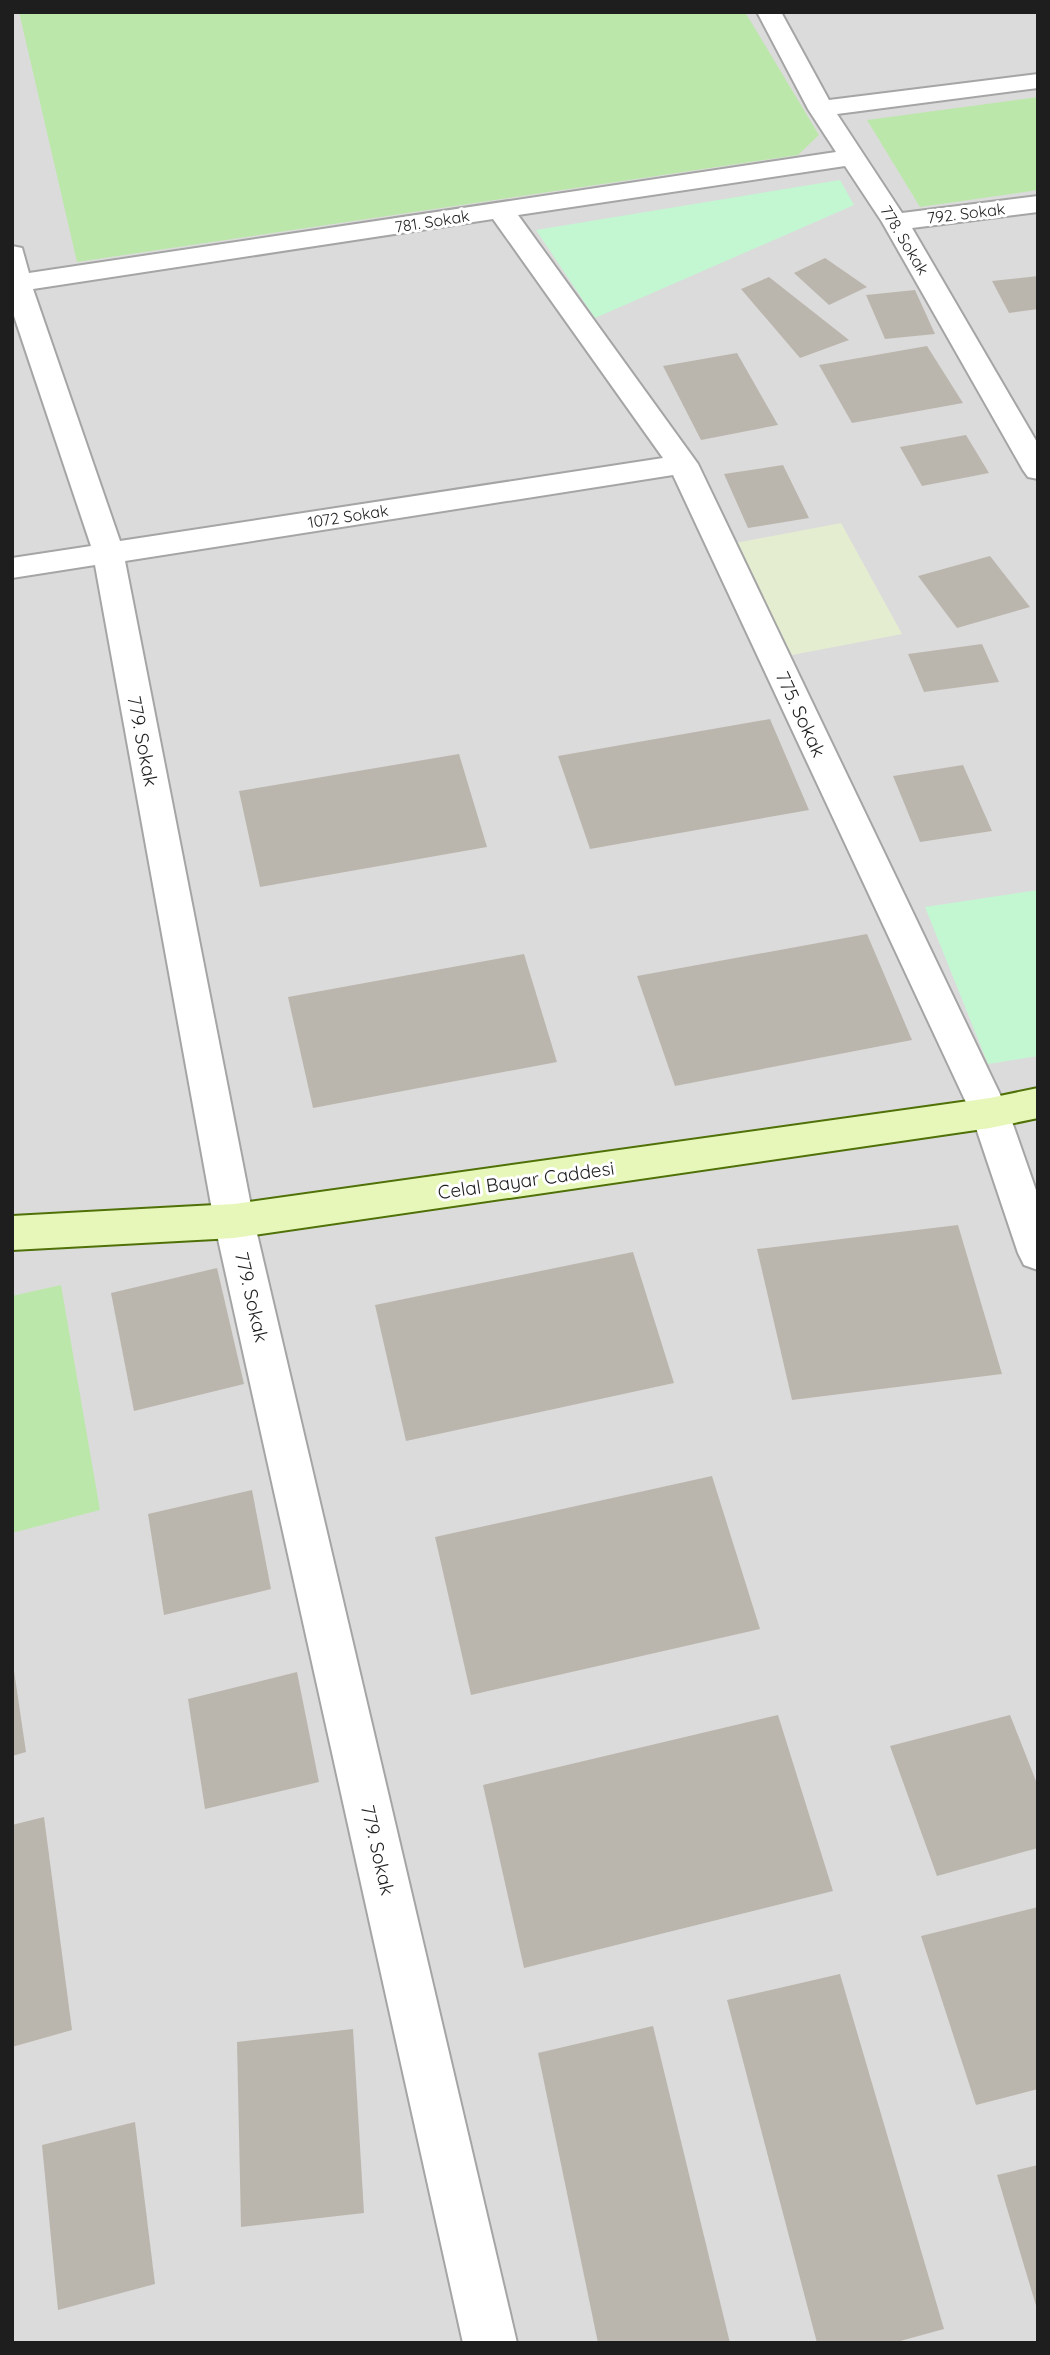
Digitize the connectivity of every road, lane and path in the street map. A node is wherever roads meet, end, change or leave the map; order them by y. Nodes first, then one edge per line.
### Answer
1 (769, 12) edge
2 (1038, 82) edge
3 (821, 109) junction
4 (852, 157) junction
5 (1038, 204) edge
6 (501, 211) junction
7 (895, 222) junction
8 (14, 274) edge
9 (683, 464) junction
10 (1038, 470) edge
11 (108, 552) junction
12 (12, 568) edge
13 (1038, 1103) edge
14 (990, 1114) junction
15 (234, 1221) junction
16 (12, 1233) edge
17 (1038, 1252) edge
18 (490, 2343) edge

1 - 3 street, 778. Sokak
2 - 3 street
3 - 4 street, 778. Sokak
4 - 6 street, 781. Sokak
4 - 7 street, 778. Sokak
5 - 7 street, 792. Sokak
6 - 8 street, 781. Sokak
6 - 9 street, 775. Sokak
7 - 10 street, 778. Sokak
8 - 11 street, 779. Sokak
9 - 11 street, 1072 Sokak
9 - 14 street, 775. Sokak
11 - 12 street, 1072 Sokak
11 - 15 street, 779. Sokak
13 - 14 street, Celal Bayar Caddesi
14 - 15 street, Celal Bayar Caddesi
14 - 17 street, 775. Sokak
15 - 16 street, Celal Bayar Caddesi
15 - 18 street, 779. Sokak

